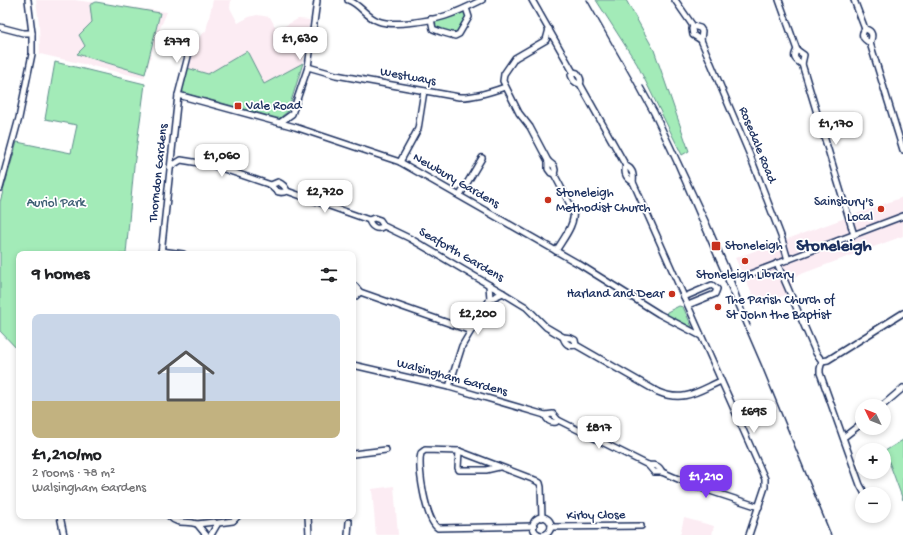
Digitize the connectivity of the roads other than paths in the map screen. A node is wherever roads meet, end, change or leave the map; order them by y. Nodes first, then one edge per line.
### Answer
1 (28, 0) edge
2 (316, 0) edge
3 (348, 0) edge
4 (482, 0) edge
5 (532, 0) edge
6 (675, 0) edge
7 (779, 0) edge
8 (854, 0) edge
9 (357, 2) edge
10 (466, 8) junction
11 (431, 19) junction
12 (693, 26) junction
13 (0, 27) edge
14 (549, 29) junction
15 (865, 29) junction
16 (32, 33) junction
17 (193, 37) dead end
18 (546, 40) junction
19 (701, 40) junction
20 (557, 42) junction
21 (870, 43) junction
22 (797, 50) junction
23 (802, 64) junction
24 (308, 67) junction
25 (505, 87) junction
26 (424, 91) junction
27 (178, 95) junction
28 (292, 114) junction
29 (281, 122) junction
30 (295, 126) junction
31 (903, 150) edge
32 (172, 152) junction
33 (482, 158) dead end
34 (181, 160) junction
35 (400, 162) junction
36 (170, 167) junction
37 (3, 169) edge
38 (271, 185) junction
39 (0, 188) edge
40 (287, 191) junction
41 (460, 195) junction
42 (903, 216) edge
43 (368, 220) junction
44 (384, 226) junction
45 (854, 235) junction
46 (161, 251) edge
47 (556, 251) junction
48 (788, 260) junction
49 (777, 264) junction
50 (750, 274) dead end
51 (489, 284) junction
52 (356, 287) edge
53 (360, 292) junction
54 (503, 293) junction
55 (356, 294) edge
56 (684, 297) junction
57 (490, 299) junction
58 (688, 305) junction
59 (903, 313) edge
60 (471, 331) junction
61 (701, 336) junction
62 (822, 361) junction
63 (356, 366) edge
64 (721, 381) junction
65 (449, 387) junction
66 (903, 388) edge
67 (890, 399) edge
68 (855, 428) edge
69 (844, 437) junction
70 (386, 450) dead end
71 (459, 452) junction
72 (356, 454) edge
73 (499, 467) junction
74 (861, 487) edge
75 (759, 507) junction
76 (542, 518) junction
77 (61, 519) edge
78 (173, 519) edge
79 (235, 519) edge
80 (308, 519) edge
81 (349, 522) dead end
82 (197, 524) junction
83 (217, 524) junction
84 (534, 526) junction
85 (641, 526) dead end
86 (551, 527) junction
87 (546, 534) edge
88 (64, 535) edge
89 (206, 535) edge
90 (211, 535) edge
91 (309, 535) edge
92 (348, 535) edge
93 (540, 535) edge
94 (749, 535) edge

1 - 16 street
2 - 24 street
3 - 9 street
4 - 10 street
5 - 14 street
6 - 12 street, Rosedale Road
7 - 22 street
8 - 15 street
9 - 11 street
10 - 11 street
10 - 11 street
12 - 19 street, Rosedale Road
12 - 19 street, Rosedale Road
13 - 16 street
14 - 18 street
14 - 20 street
15 - 21 street
15 - 21 street
16 - 37 street
17 - 27 street, Thorndon Gardens
18 - 20 street
18 - 25 street
19 - 48 street, Rosedale Road
20 - 56 street
21 - 31 street
22 - 23 street
22 - 23 street
23 - 45 street
24 - 26 street, Westways
24 - 28 street
25 - 26 street, Westways
25 - 47 street
26 - 35 street
27 - 29 street, Newbury Gardens
27 - 32 street, Thorndon Gardens
28 - 29 street
28 - 30 street
29 - 30 street, Newbury Gardens
30 - 35 street, Newbury Gardens
32 - 34 street
32 - 36 street, Thorndon Gardens
33 - 41 street
34 - 36 street
34 - 38 street, Seaforth Gardens
35 - 41 street, Newbury Gardens
36 - 46 street, Thorndon Gardens
37 - 39 street
38 - 40 street, Seaforth Gardens
38 - 40 street, Seaforth Gardens
40 - 43 street, Seaforth Gardens
41 - 47 street, Newbury Gardens
42 - 45 street
43 - 44 street, Seaforth Gardens
43 - 44 street, Seaforth Gardens
44 - 51 street, Seaforth Gardens
45 - 48 street
47 - 61 street, Newbury Gardens
48 - 49 street
49 - 50 street
49 - 62 street
51 - 54 street, Seaforth Gardens
51 - 57 street
52 - 53 street
53 - 55 street
53 - 60 street
54 - 57 street
54 - 64 street, Seaforth Gardens
56 - 58 street
56 - 58 street
57 - 60 street
58 - 61 street
59 - 62 street
60 - 65 street
61 - 64 street
62 - 69 street
63 - 65 street, Walsingham Gardens
64 - 75 street
65 - 75 street, Walsingham Gardens
66 - 67 street
68 - 69 street
69 - 74 street
70 - 72 street
71 - 73 street
71 - 73 street
71 - 84 street
73 - 76 street
75 - 94 street
76 - 84 street
76 - 86 street
77 - 88 street
78 - 82 street
79 - 83 street
80 - 91 street
81 - 92 street
82 - 83 street
82 - 89 street
83 - 90 street
84 - 93 street
85 - 86 street, Kirby Close
86 - 87 street
87 - 93 street

